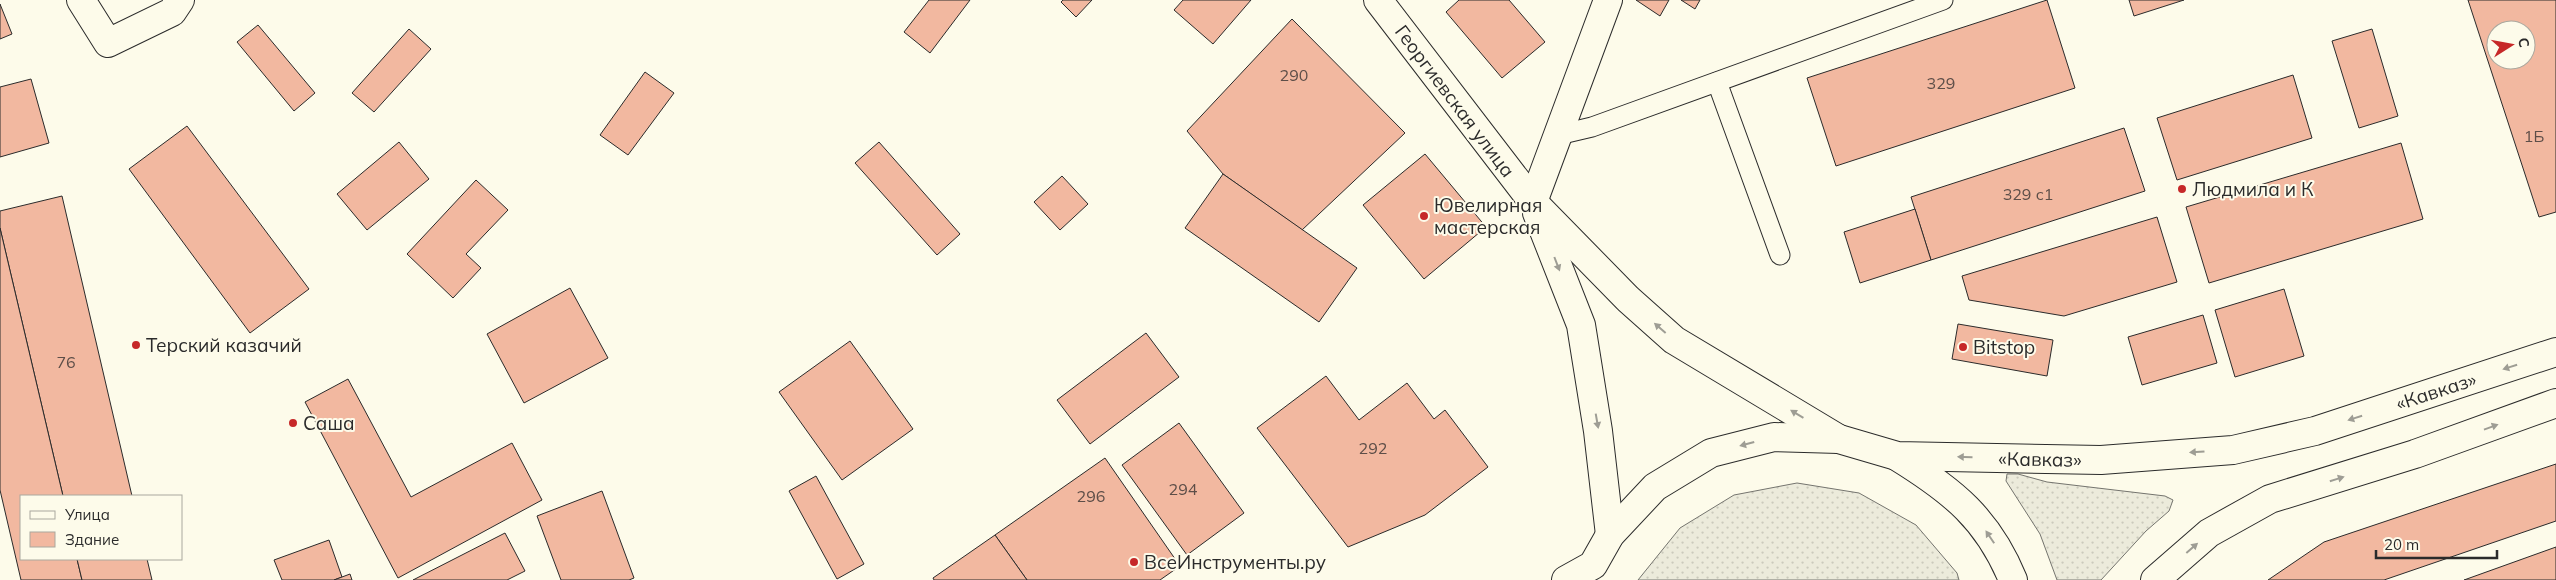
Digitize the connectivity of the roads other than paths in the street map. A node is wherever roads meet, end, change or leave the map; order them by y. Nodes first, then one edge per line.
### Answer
1 (81, 0) edge
2 (180, 0) edge
3 (1378, 0) edge
4 (1608, 0) edge
5 (1943, 0) edge
6 (1717, 82) junction
7 (1558, 135) junction
8 (1533, 202) junction
9 (1780, 255) dead end
10 (2556, 352) edge
11 (2556, 402) edge
12 (1839, 439) junction
13 (1897, 456) junction
14 (1610, 535) junction
15 (1590, 572) edge
16 (1566, 580) edge
17 (2013, 580) edge
18 (2155, 580) edge

1 - 2 main road
3 - 8 main road, Георгиевская улица
4 - 7 main road
5 - 6 lane
6 - 7 lane
6 - 9 lane
7 - 8 main road
12 -> 8 main road
8 -> 14 main road
10 -> 13 main road, «Кавказ»
18 -> 11 main road
12 - 13 main road, «Кавказ»
12 -> 14 main road, «Кавказ»
17 -> 13 main road
14 - 15 main road, «Кавказ»
15 - 16 main road, «Кавказ»

